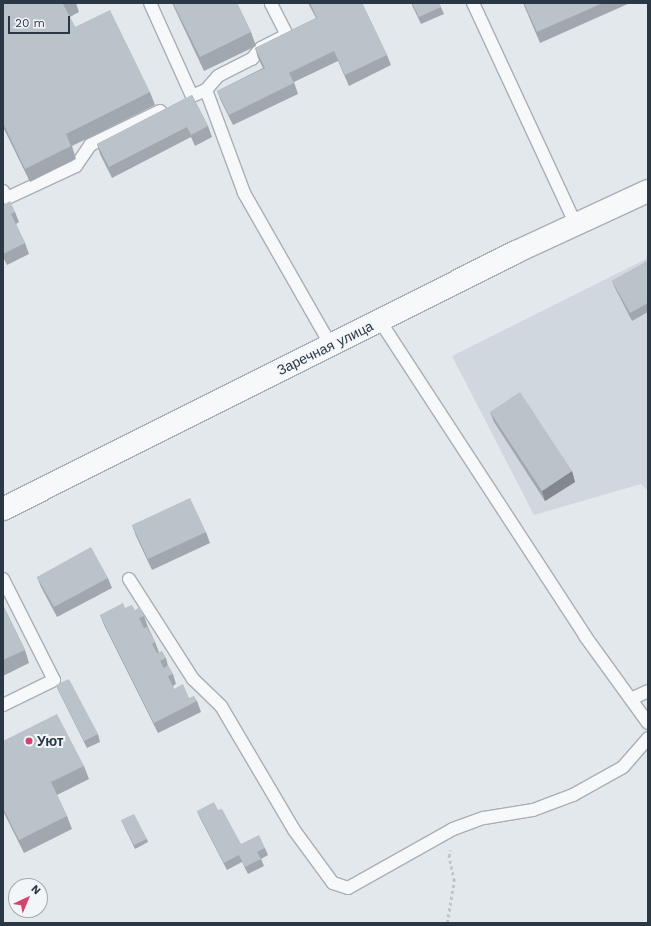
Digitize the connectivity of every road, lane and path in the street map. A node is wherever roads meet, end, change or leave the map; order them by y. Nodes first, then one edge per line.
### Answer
1 (150, 3) edge
2 (271, 3) edge
3 (473, 3) edge
4 (206, 90) junction
5 (192, 96) junction
6 (3, 191) edge
7 (648, 191) edge
8 (576, 225) junction
9 (380, 322) junction
10 (330, 344) junction
11 (3, 509) edge
12 (3, 579) edge
13 (129, 579) dead end
14 (648, 691) edge
15 (632, 699) junction
16 (3, 705) edge
17 (648, 724) edge
18 (648, 738) edge
19 (453, 829) junction
20 (447, 923) edge

1 - 5 lane
2 - 4 lane
3 - 8 lane
4 - 5 lane
4 - 10 lane
5 - 6 lane
7 - 8 street, Заречная улица
8 - 9 street, Заречная улица
9 - 10 street, Заречная улица
9 - 15 lane
10 - 11 street, Заречная улица
12 - 16 lane
13 - 19 lane
14 - 15 lane
15 - 17 lane
18 - 19 lane
19 - 20 path

